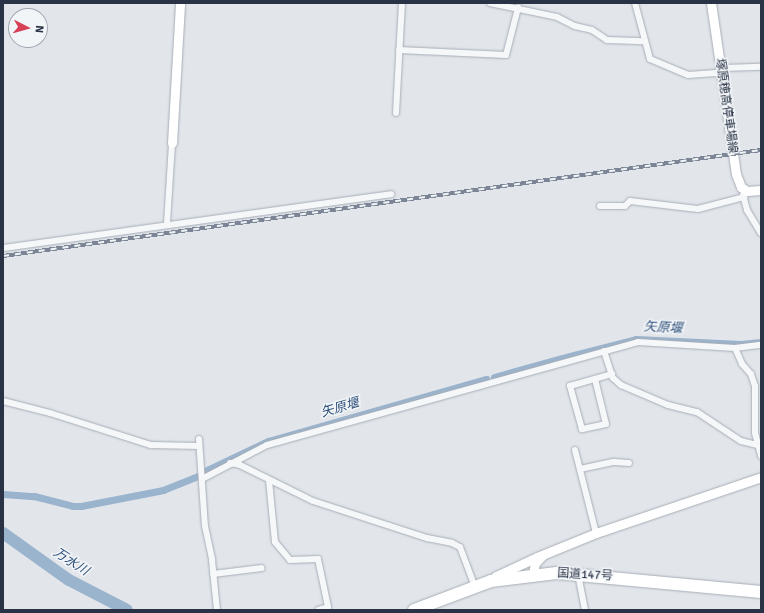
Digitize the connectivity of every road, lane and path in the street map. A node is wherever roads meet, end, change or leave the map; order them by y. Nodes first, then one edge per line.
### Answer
1 (180, 3) edge
2 (402, 3) edge
3 (490, 3) edge
4 (635, 3) edge
5 (711, 3) edge
6 (518, 8) junction
7 (644, 41) junction
8 (399, 50) junction
9 (761, 67) edge
10 (721, 71) junction
11 (396, 113) dead end
12 (172, 143) joint
13 (741, 187) junction
14 (761, 190) edge
15 (391, 194) dead end
16 (744, 197) junction
17 (600, 206) dead end
18 (167, 223) junction
19 (761, 233) edge
20 (3, 248) edge
21 (761, 345) edge
22 (735, 348) junction
23 (604, 351) junction
24 (612, 374) junction
25 (595, 379) junction
26 (3, 401) edge
27 (199, 438) dead end
28 (758, 445) junction
29 (199, 446) junction
30 (575, 450) dead end
31 (761, 456) edge
32 (230, 463) junction
33 (629, 463) dead end
34 (580, 469) junction
35 (761, 477) edge
36 (202, 479) junction
37 (269, 480) junction
38 (596, 533) junction
39 (542, 556) junction
40 (262, 568) dead end
41 (213, 574) junction
42 (533, 574) junction
43 (578, 574) junction
44 (491, 581) junction
45 (475, 587) junction
46 (761, 592) edge
47 (217, 610) edge
48 (318, 610) edge
49 (414, 610) edge
50 (585, 610) edge

1 - 12 street
2 - 8 street
3 - 6 street
4 - 7 street
5 - 10 street, 塚原穂高停車場線
6 - 7 street
6 - 8 street
7 - 10 street
8 - 11 street
9 - 10 street
10 - 13 street, 塚原穂高停車場線
12 - 18 street
13 - 14 street
13 - 16 street
15 - 18 street
16 - 17 street
16 - 19 street
18 - 20 street
21 - 22 street
22 - 23 street
22 - 28 street
23 - 24 street
23 - 32 street
24 - 25 street
24 - 28 street
25 - 25 street
26 - 29 street
27 - 29 street
28 - 31 street
29 - 36 street
30 - 34 street
32 - 36 street
32 - 37 street
33 - 34 street
34 - 38 street
35 - 38 street
36 - 41 street
37 - 45 street
37 - 48 street
38 - 39 street
39 - 42 street
39 - 44 street
40 - 41 street
41 - 47 street
42 - 43 highway, 国道147号
42 - 44 highway, 国道147号
43 - 46 highway, 国道147号
43 - 50 street
44 - 45 highway, 国道147号
45 - 49 highway, 国道147号

